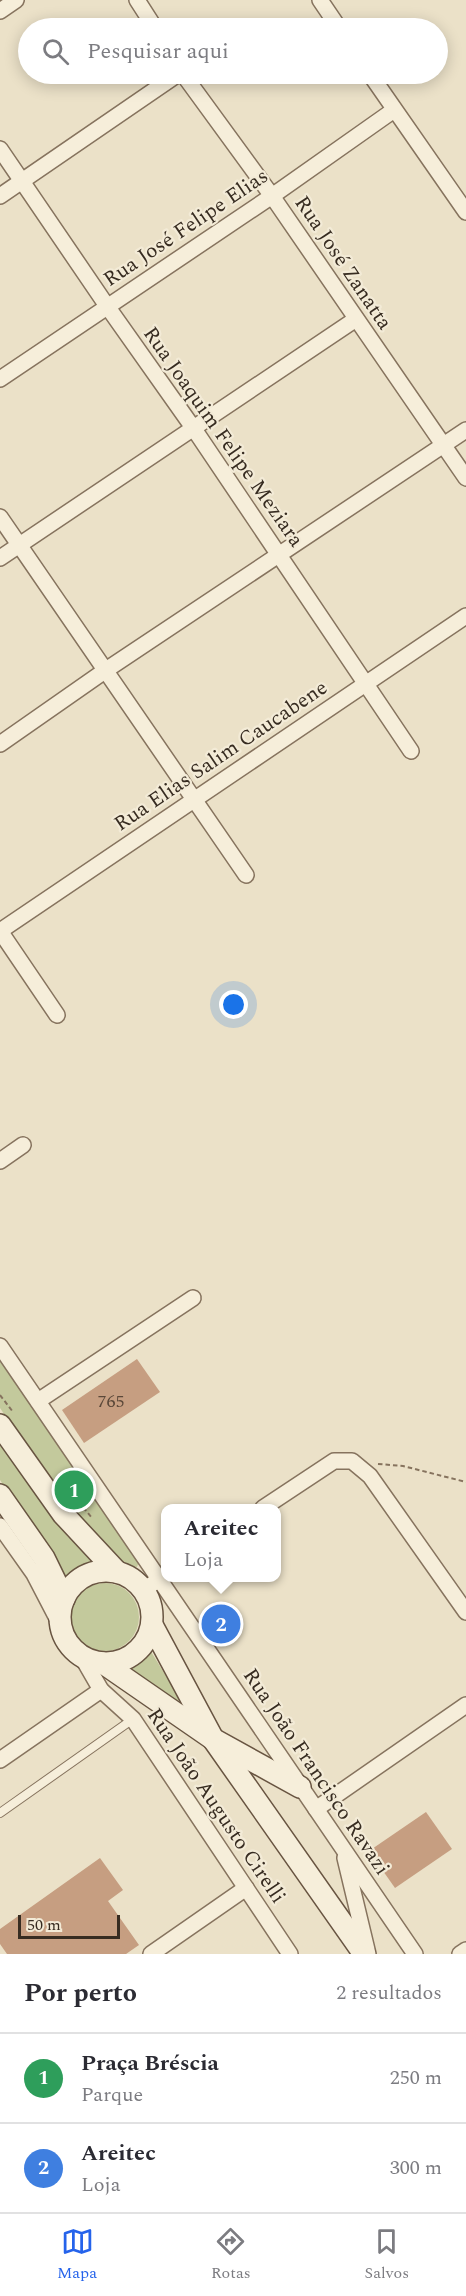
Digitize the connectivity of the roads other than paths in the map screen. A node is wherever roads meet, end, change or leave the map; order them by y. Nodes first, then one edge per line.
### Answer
1 (16, 0) edge
2 (136, 0) edge
3 (320, 0) edge
4 (0, 11) edge
5 (148, 18) edge
6 (332, 18) edge
7 (164, 84) edge
8 (190, 84) edge
9 (377, 84) edge
10 (394, 110) junction
11 (0, 149) edge
12 (22, 182) junction
13 (0, 196) edge
14 (272, 196) junction
15 (466, 212) edge
16 (106, 306) junction
17 (356, 319) junction
18 (0, 379) edge
19 (194, 429) junction
20 (466, 430) edge
21 (444, 445) junction
22 (466, 478) edge
23 (0, 517) edge
24 (19, 544) junction
25 (280, 556) junction
26 (0, 558) edge
27 (466, 616) edge
28 (106, 670) junction
29 (366, 684) junction
30 (0, 744) edge
31 (411, 751) dead end
32 (195, 799) junction
33 (246, 874) dead end
34 (0, 931) edge
35 (57, 1015) dead end
36 (23, 1145) dead end
37 (0, 1161) edge
38 (193, 1298) dead end
39 (0, 1346) edge
40 (38, 1401) junction
41 (9, 1422) edge
42 (0, 1495) edge
43 (270, 1504) edge
44 (0, 1526) edge
45 (117, 1572) junction
46 (156, 1581) edge
47 (64, 1599) junction
48 (466, 1612) edge
49 (60, 1624) junction
50 (152, 1625) junction
51 (82, 1657) junction
52 (103, 1663) junction
53 (101, 1690) junction
54 (466, 1705) edge
55 (133, 1719) junction
56 (213, 1739) junction
57 (0, 1760) edge
58 (300, 1787) junction
59 (316, 1809) junction
60 (0, 1813) edge
61 (342, 1847) junction
62 (246, 1888) junction
63 (466, 1950) edge
64 (151, 1954) edge
65 (290, 1954) edge
66 (366, 1954) edge
67 (415, 1954) edge
68 (460, 1954) edge

1 - 4 street
2 - 5 street
3 - 6 street
7 - 12 street
8 - 14 street, Rua José Zanatta
9 - 10 street
10 - 14 street, Rua José Felipe Elias
10 - 15 street
11 - 12 street, Rua Joaquim Felipe Meziara
12 - 13 street
12 - 16 street, Rua Joaquim Felipe Meziara
14 - 16 street, Rua José Felipe Elias
14 - 17 street, Rua José Zanatta
16 - 18 street, Rua José Felipe Elias
16 - 19 street, Rua Joaquim Felipe Meziara
17 - 19 street
17 - 21 street, Rua José Zanatta
19 - 24 street
19 - 25 street, Rua Joaquim Felipe Meziara
20 - 21 street
21 - 22 street, Rua José Zanatta
21 - 25 street
23 - 24 street
24 - 26 street
24 - 28 street
25 - 28 street
25 - 29 street, Rua Joaquim Felipe Meziara
27 - 29 street, Rua Elias Salim Caucabene
28 - 30 street
28 - 32 street
29 - 31 street, Rua Joaquim Felipe Meziara
29 - 32 street, Rua Elias Salim Caucabene
32 - 33 street
32 - 34 street, Rua Elias Salim Caucabene
34 - 35 street
36 - 37 street
38 - 40 street
39 - 40 street, Rua João Francisco Ravazi
40 - 46 street, Rua João Francisco Ravazi
41 - 45 main road
42 - 47 main road
43 - 48 street
44 - 49 street
45 - 46 main road
45 - 47 main road
46 - 50 main road
46 - 58 street, Rua João Francisco Ravazi
47 - 49 main road
49 - 51 main road
50 - 52 main road
50 - 56 main road
51 - 52 main road
51 - 53 street, Rua João Augusto Cirelli
52 - 56 main road
53 - 55 street, Rua João Augusto Cirelli
53 - 57 street
54 - 59 street
55 - 60 lane
55 - 62 street, Rua João Augusto Cirelli
56 - 58 main road
56 - 66 main road
58 - 59 street, Rua João Francisco Ravazi
59 - 61 street, Rua João Francisco Ravazi
61 - 66 street
61 - 67 street, Rua João Francisco Ravazi
62 - 64 street
62 - 65 street, Rua João Augusto Cirelli
63 - 68 street

